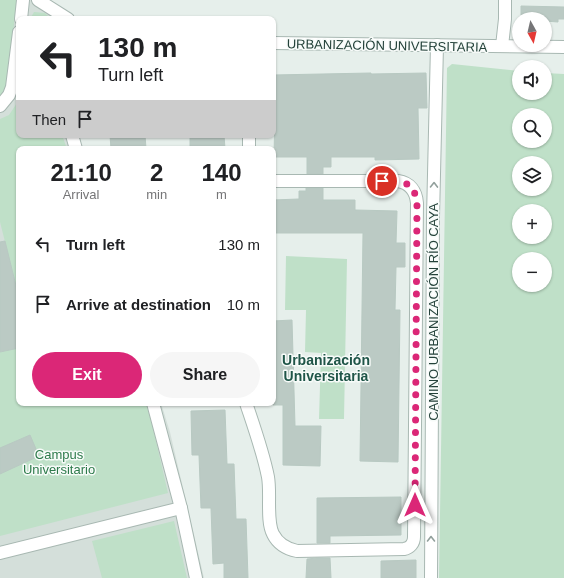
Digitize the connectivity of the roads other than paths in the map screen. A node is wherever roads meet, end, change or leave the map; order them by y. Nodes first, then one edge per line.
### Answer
1 (23, 0) edge
2 (38, 0) edge
3 (505, 0) edge
4 (21, 16) edge
5 (63, 16) edge
6 (276, 43) edge
7 (437, 45) junction
8 (502, 46) junction
9 (564, 47) edge
10 (16, 56) edge
11 (0, 106) edge
12 (276, 181) edge
13 (154, 406) edge
14 (247, 406) edge
15 (181, 508) junction
16 (0, 553) edge
17 (196, 578) edge
18 (431, 578) edge

1 - 4 street
2 - 5 street
3 - 8 street
6 - 7 street, URBANIZACIÓN UNIVERSITARIA
7 - 8 street, URBANIZACIÓN UNIVERSITARIA
18 -> 7 street, CAMINO URBANIZACIÓN RÍO CAYA
8 - 9 street, URBANIZACIÓN UNIVERSITARIA
10 - 11 street
12 - 14 street
13 - 15 street
15 - 16 street
15 - 17 street

